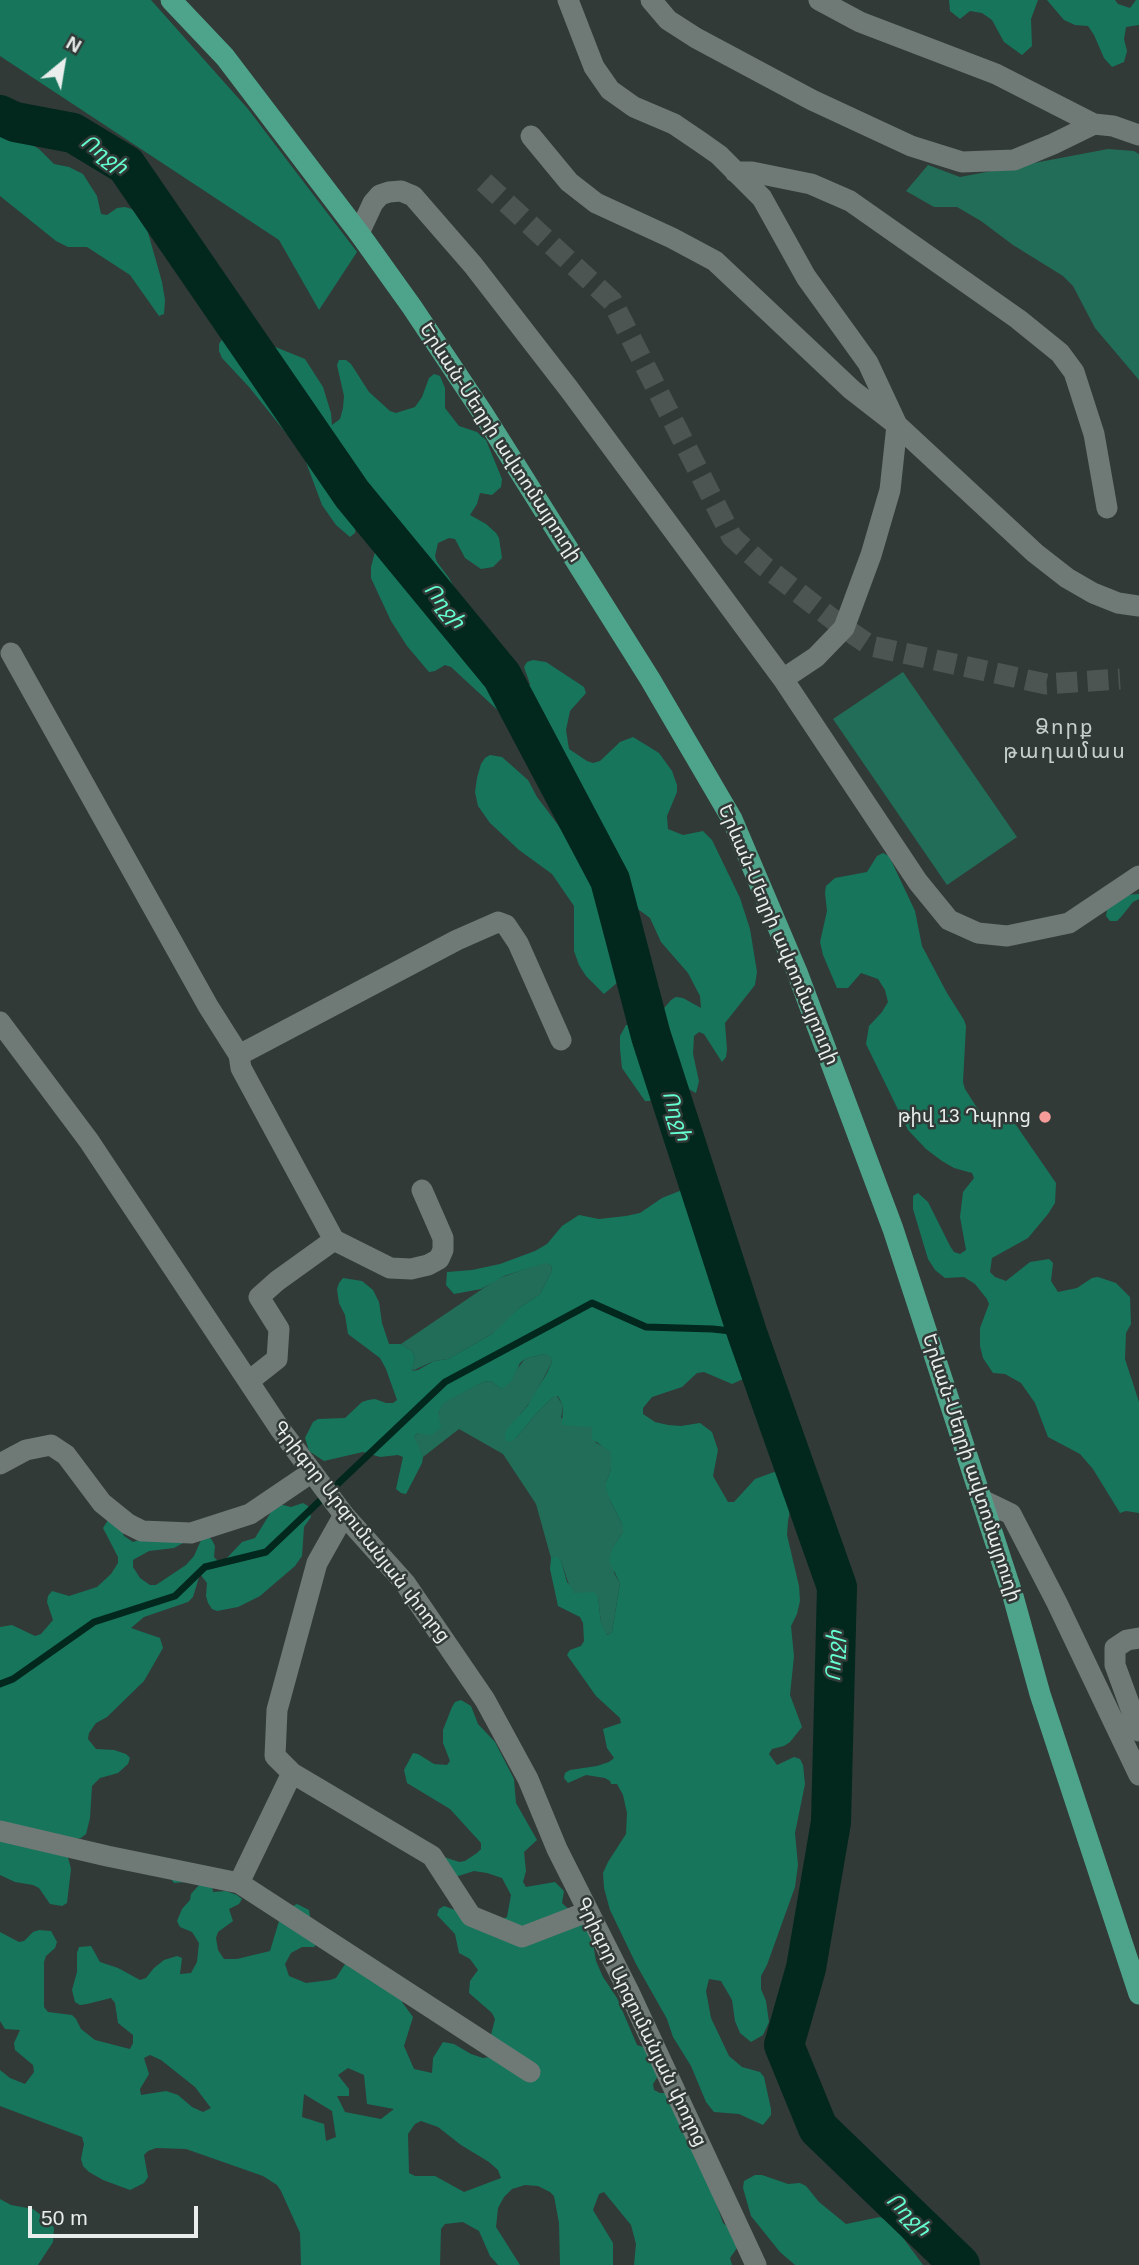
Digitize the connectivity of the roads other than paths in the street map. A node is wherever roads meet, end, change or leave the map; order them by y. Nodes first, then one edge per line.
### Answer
1 (172, 0) edge
2 (568, 0) edge
3 (651, 0) edge
4 (819, 0) edge
5 (1094, 124) junction
6 (1139, 135) edge
7 (531, 136) dead end
8 (735, 172) junction
9 (359, 233) junction
10 (897, 425) junction
11 (1107, 508) dead end
12 (1139, 606) edge
13 (11, 653) dead end
14 (783, 679) junction
15 (1139, 876) edge
16 (0, 1022) edge
17 (561, 1040) dead end
18 (240, 1055) junction
19 (422, 1190) dead end
20 (334, 1240) junction
21 (249, 1381) junction
22 (0, 1464) edge
23 (312, 1472) junction
24 (982, 1500) junction
25 (344, 1515) junction
26 (1139, 1638) edge
27 (1139, 1731) edge
28 (1137, 1767) edge
29 (292, 1773) junction
30 (0, 1831) edge
31 (239, 1883) junction
32 (587, 1912) junction
33 (1139, 1994) edge
34 (530, 2072) dead end
35 (756, 2265) edge

1 - 9 highway, Երևան-Մեղրի ավտոմայրուղի
2 - 8 street
3 - 5 street
4 - 5 street
5 - 6 street
7 - 10 street
8 - 10 street
8 - 11 street
9 - 14 street
9 - 24 highway, Երևան-Մեղրի ավտոմայրուղի
10 - 12 street
10 - 14 street
13 - 18 street
14 - 15 street
16 - 21 street, Գրիգոր Արզումանյան փողոց
17 - 18 street
18 - 20 street
19 - 20 street
20 - 21 street
21 - 23 street, Գրիգոր Արզումանյան փողոց
22 - 23 street
23 - 25 street, Գրիգոր Արզումանյան փողոց
24 - 28 street
24 - 33 highway, Երևան-Մեղրի ավտոմայրուղի
25 - 29 street
25 - 32 street, Գրիգոր Արզումանյան փողոց
26 - 27 street
29 - 31 street
29 - 32 street
30 - 31 street
31 - 34 street
32 - 35 street, Գրիգոր Արզումանյան փողոց

